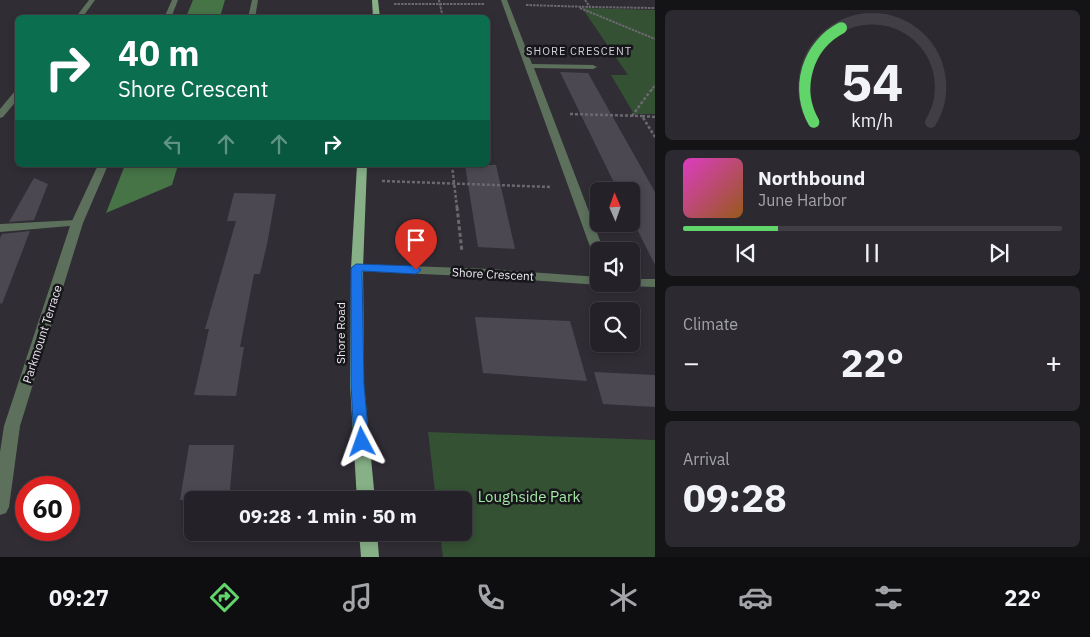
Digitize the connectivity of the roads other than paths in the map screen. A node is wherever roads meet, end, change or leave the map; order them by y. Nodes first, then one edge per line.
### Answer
1 (92, 0) edge
2 (175, 0) edge
3 (255, 0) edge
4 (376, 2) edge
5 (505, 2) edge
6 (80, 15) edge
7 (168, 15) edge
8 (252, 15) edge
9 (377, 15) edge
10 (529, 66) junction
11 (593, 67) dead end
12 (15, 97) edge
13 (0, 115) edge
14 (102, 167) edge
15 (362, 167) edge
16 (78, 222) junction
17 (0, 228) edge
18 (594, 242) edge
19 (356, 268) junction
20 (590, 280) edge
21 (640, 283) edge
22 (655, 283) edge
23 (6, 427) edge
24 (365, 491) edge
25 (0, 507) edge
26 (369, 541) edge
27 (370, 557) edge

1 - 6 street
2 - 7 street
3 - 8 street
4 - 9 main road
5 - 10 street
10 - 11 street
10 - 18 street
12 - 13 street
14 - 16 street, Parkmount Terrace
15 - 19 main road, Shore Road
16 - 17 street
16 - 23 street, Parkmount Terrace
19 - 20 street, Shore Crescent
19 - 24 main road, Shore Road
21 - 22 street
23 - 25 street, Parkmount Terrace
26 - 27 main road

